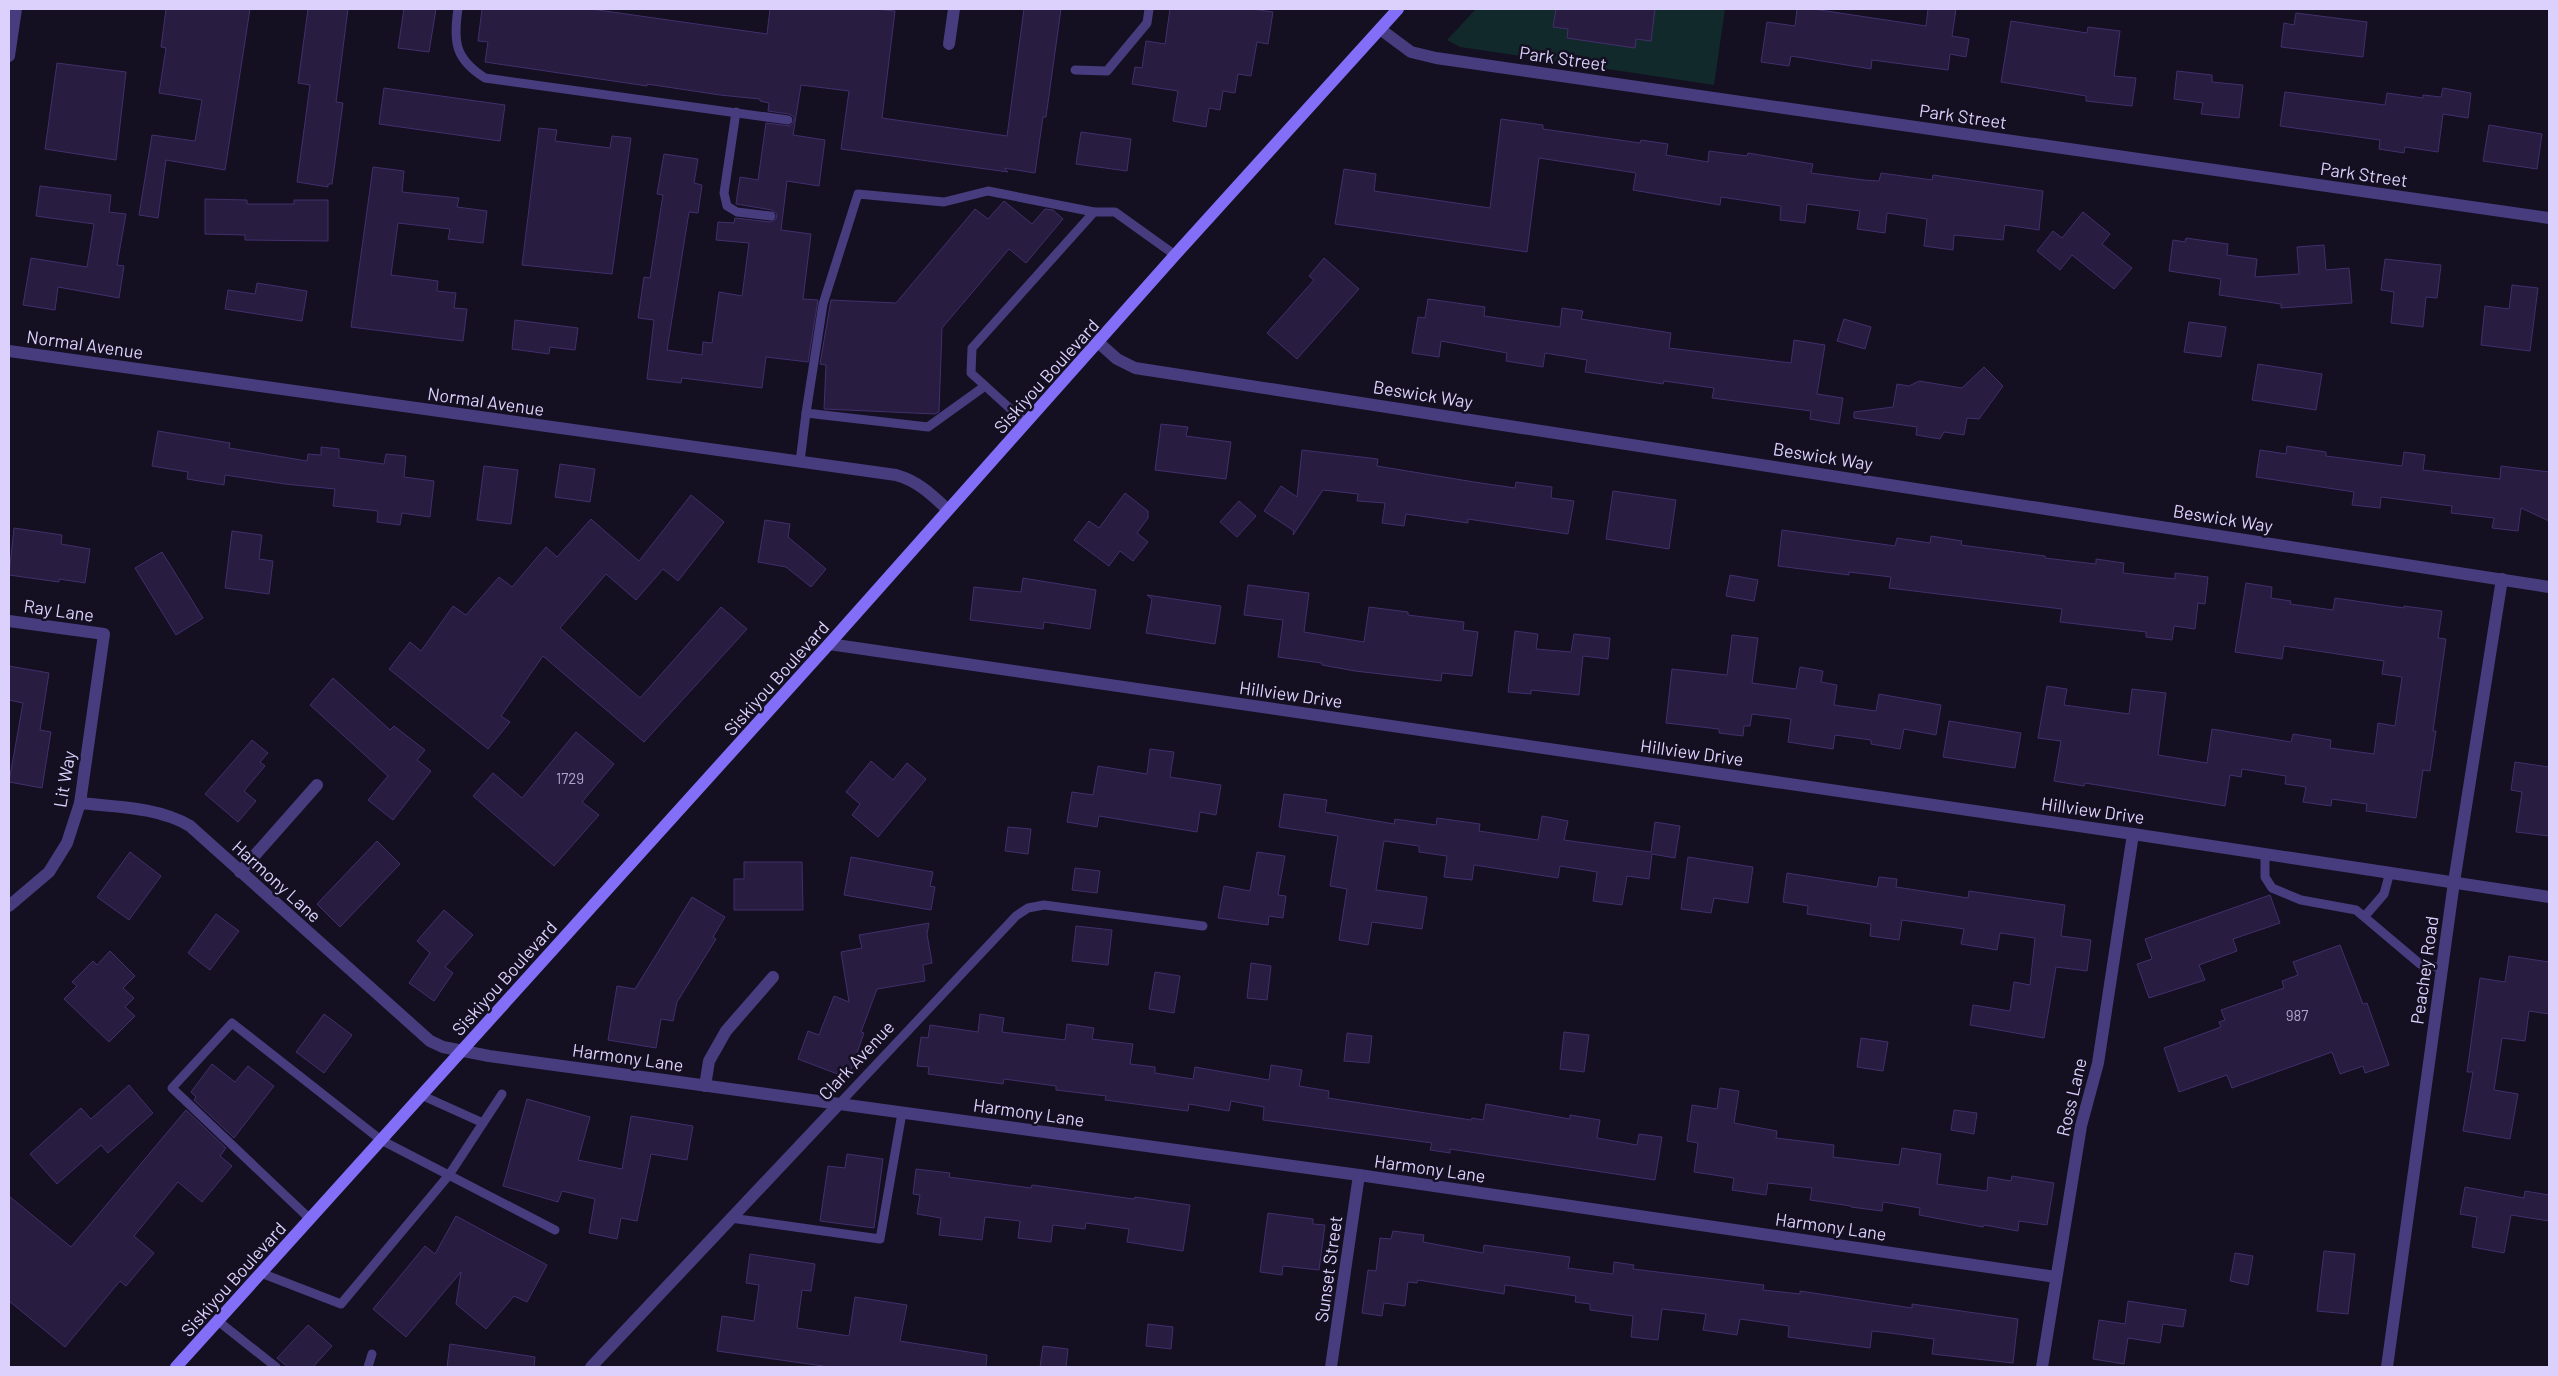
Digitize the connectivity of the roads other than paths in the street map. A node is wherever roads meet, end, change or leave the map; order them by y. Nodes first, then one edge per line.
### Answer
1 (16, 9) edge
2 (458, 9) edge
3 (954, 9) edge
4 (1149, 9) edge
5 (1398, 9) edge
6 (1380, 29) junction
7 (10, 35) edge
8 (949, 44) dead end
9 (9, 56) edge
10 (1075, 70) dead end
11 (736, 112) junction
12 (788, 120) dead end
13 (1094, 212) junction
14 (771, 216) dead end
15 (2549, 218) edge
16 (1175, 255) junction
17 (1099, 343) junction
18 (9, 351) edge
19 (985, 386) junction
20 (806, 413) junction
21 (1026, 423) junction
22 (800, 462) junction
23 (948, 510) junction
24 (2502, 579) junction
25 (2549, 587) edge
26 (9, 621) edge
27 (104, 634) joint
28 (829, 644) junction
29 (317, 785) dead end
30 (80, 802) junction
31 (2133, 834) junction
32 (2265, 854) junction
33 (240, 872) junction
34 (2390, 872) junction
35 (2454, 882) junction
36 (2549, 897) edge
37 (9, 906) edge
38 (2365, 916) junction
39 (1203, 926) dead end
40 (2442, 968) junction
41 (773, 977) dead end
42 (462, 1050) junction
43 (705, 1086) junction
44 (502, 1094) dead end
45 (421, 1095) junction
46 (839, 1104) junction
47 (902, 1113) junction
48 (484, 1123) junction
49 (381, 1140) junction
50 (450, 1175) junction
51 (1359, 1175) junction
52 (732, 1218) junction
53 (310, 1219) junction
54 (555, 1230) dead end
55 (261, 1273) junction
56 (2056, 1277) junction
57 (218, 1321) junction
58 (372, 1354) dead end
59 (176, 1367) edge
60 (276, 1367) edge
61 (368, 1367) edge
62 (591, 1367) edge
63 (1331, 1367) edge
64 (2042, 1367) edge
65 (2387, 1367) edge

1 - 7 street
2 - 11 lane
3 - 8 street
4 - 10 lane
5 - 6 main road, Siskiyou Boulevard
6 - 15 street, Park Street
6 - 16 main road, Siskiyou Boulevard
7 - 9 street
11 - 12 lane
11 - 14 lane
13 - 16 lane
13 - 19 lane
13 - 20 lane
16 - 17 main road, Siskiyou Boulevard
17 - 21 main road, Siskiyou Boulevard
17 - 24 street, Beswick Way
18 - 22 street, Normal Avenue
19 - 20 lane
19 - 21 lane
20 - 22 lane
21 - 23 main road, Siskiyou Boulevard
22 - 23 street, Normal Avenue
23 - 28 main road, Siskiyou Boulevard
24 - 25 street, Beswick Way
24 - 35 street, Peachey Road
26 - 27 street, Ray Lane
27 - 30 street, Lit Way
28 - 31 street, Hillview Drive
28 - 42 main road, Siskiyou Boulevard
29 - 33 street
30 - 33 street, Harmony Lane
30 - 37 street, Lit Way
31 - 32 street, Hillview Drive
31 - 56 street, Ross Lane
32 - 34 street, Hillview Drive
32 - 38 lane
33 - 42 street, Harmony Lane
34 - 35 street, Hillview Drive
34 - 38 lane
35 - 36 street, Hillview Drive
35 - 40 street, Peachey Road
38 - 40 lane
39 - 46 lane, Clark Avenue
40 - 65 street, Peachey Road
41 - 43 street
42 - 43 street, Harmony Lane
42 - 45 main road, Siskiyou Boulevard
43 - 46 street, Harmony Lane
44 - 48 lane
45 - 48 lane
45 - 49 main road, Siskiyou Boulevard
46 - 47 street, Harmony Lane
46 - 52 street, Clark Avenue
47 - 51 street, Harmony Lane
47 - 52 lane
48 - 50 lane
49 - 50 lane
49 - 53 main road, Siskiyou Boulevard
49 - 53 lane
50 - 54 lane
50 - 55 lane
51 - 56 street, Harmony Lane
51 - 63 street, Sunset Street
52 - 62 street, Clark Avenue
53 - 55 main road, Siskiyou Boulevard
55 - 57 main road, Siskiyou Boulevard
56 - 64 street, Ross Lane
57 - 59 main road, Siskiyou Boulevard
57 - 60 lane
58 - 61 lane

